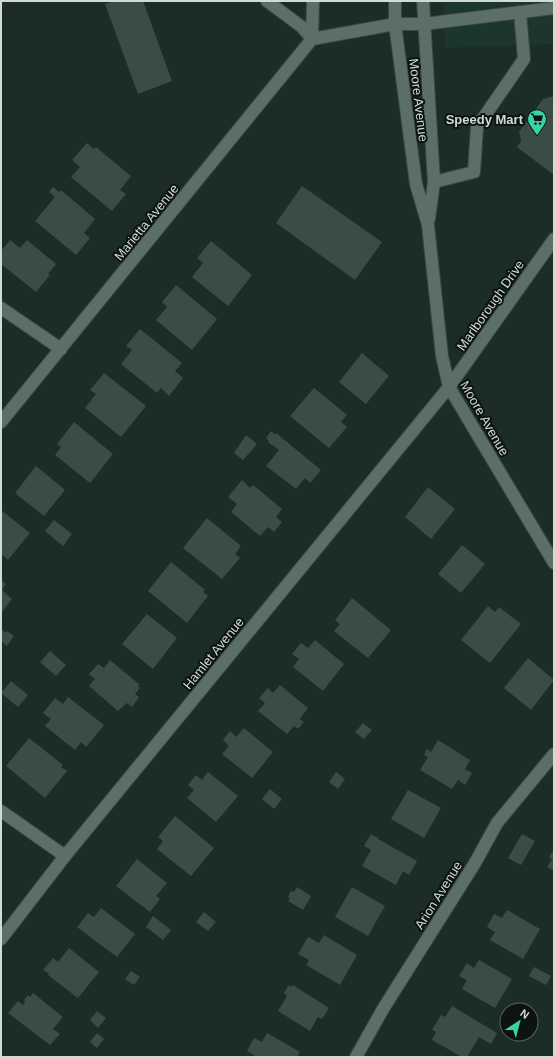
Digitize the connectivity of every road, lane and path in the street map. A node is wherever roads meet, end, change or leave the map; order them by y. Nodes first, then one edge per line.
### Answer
1 (267, 1) edge
2 (314, 1) edge
3 (394, 1) edge
4 (423, 1) edge
5 (554, 8) edge
6 (520, 12) junction
7 (395, 24) junction
8 (424, 24) junction
9 (312, 40) junction
10 (434, 182) junction
11 (428, 225) junction
12 (554, 239) edge
13 (1, 308) edge
14 (61, 349) junction
15 (449, 387) junction
16 (1, 422) edge
17 (554, 563) edge
18 (554, 754) edge
19 (1, 811) edge
20 (66, 856) junction
21 (1, 939) edge
22 (356, 1057) edge

1 - 9 street
2 - 9 street
3 - 7 street, Moore Avenue
4 - 8 street, Moore Avenue
5 - 6 street
6 - 8 street
6 - 10 street
7 - 8 street
7 - 9 street
7 - 11 street, Moore Avenue
8 - 10 street, Moore Avenue
9 - 14 street, Marietta Avenue
10 - 11 street, Moore Avenue
11 - 15 street, Moore Avenue
12 - 15 street, Marlborough Drive
13 - 14 street
14 - 16 street, Marietta Avenue
15 - 17 street, Moore Avenue
15 - 20 street, Hamlet Avenue
18 - 22 street, Arion Avenue
19 - 20 street
20 - 21 street, Hamlet Avenue

